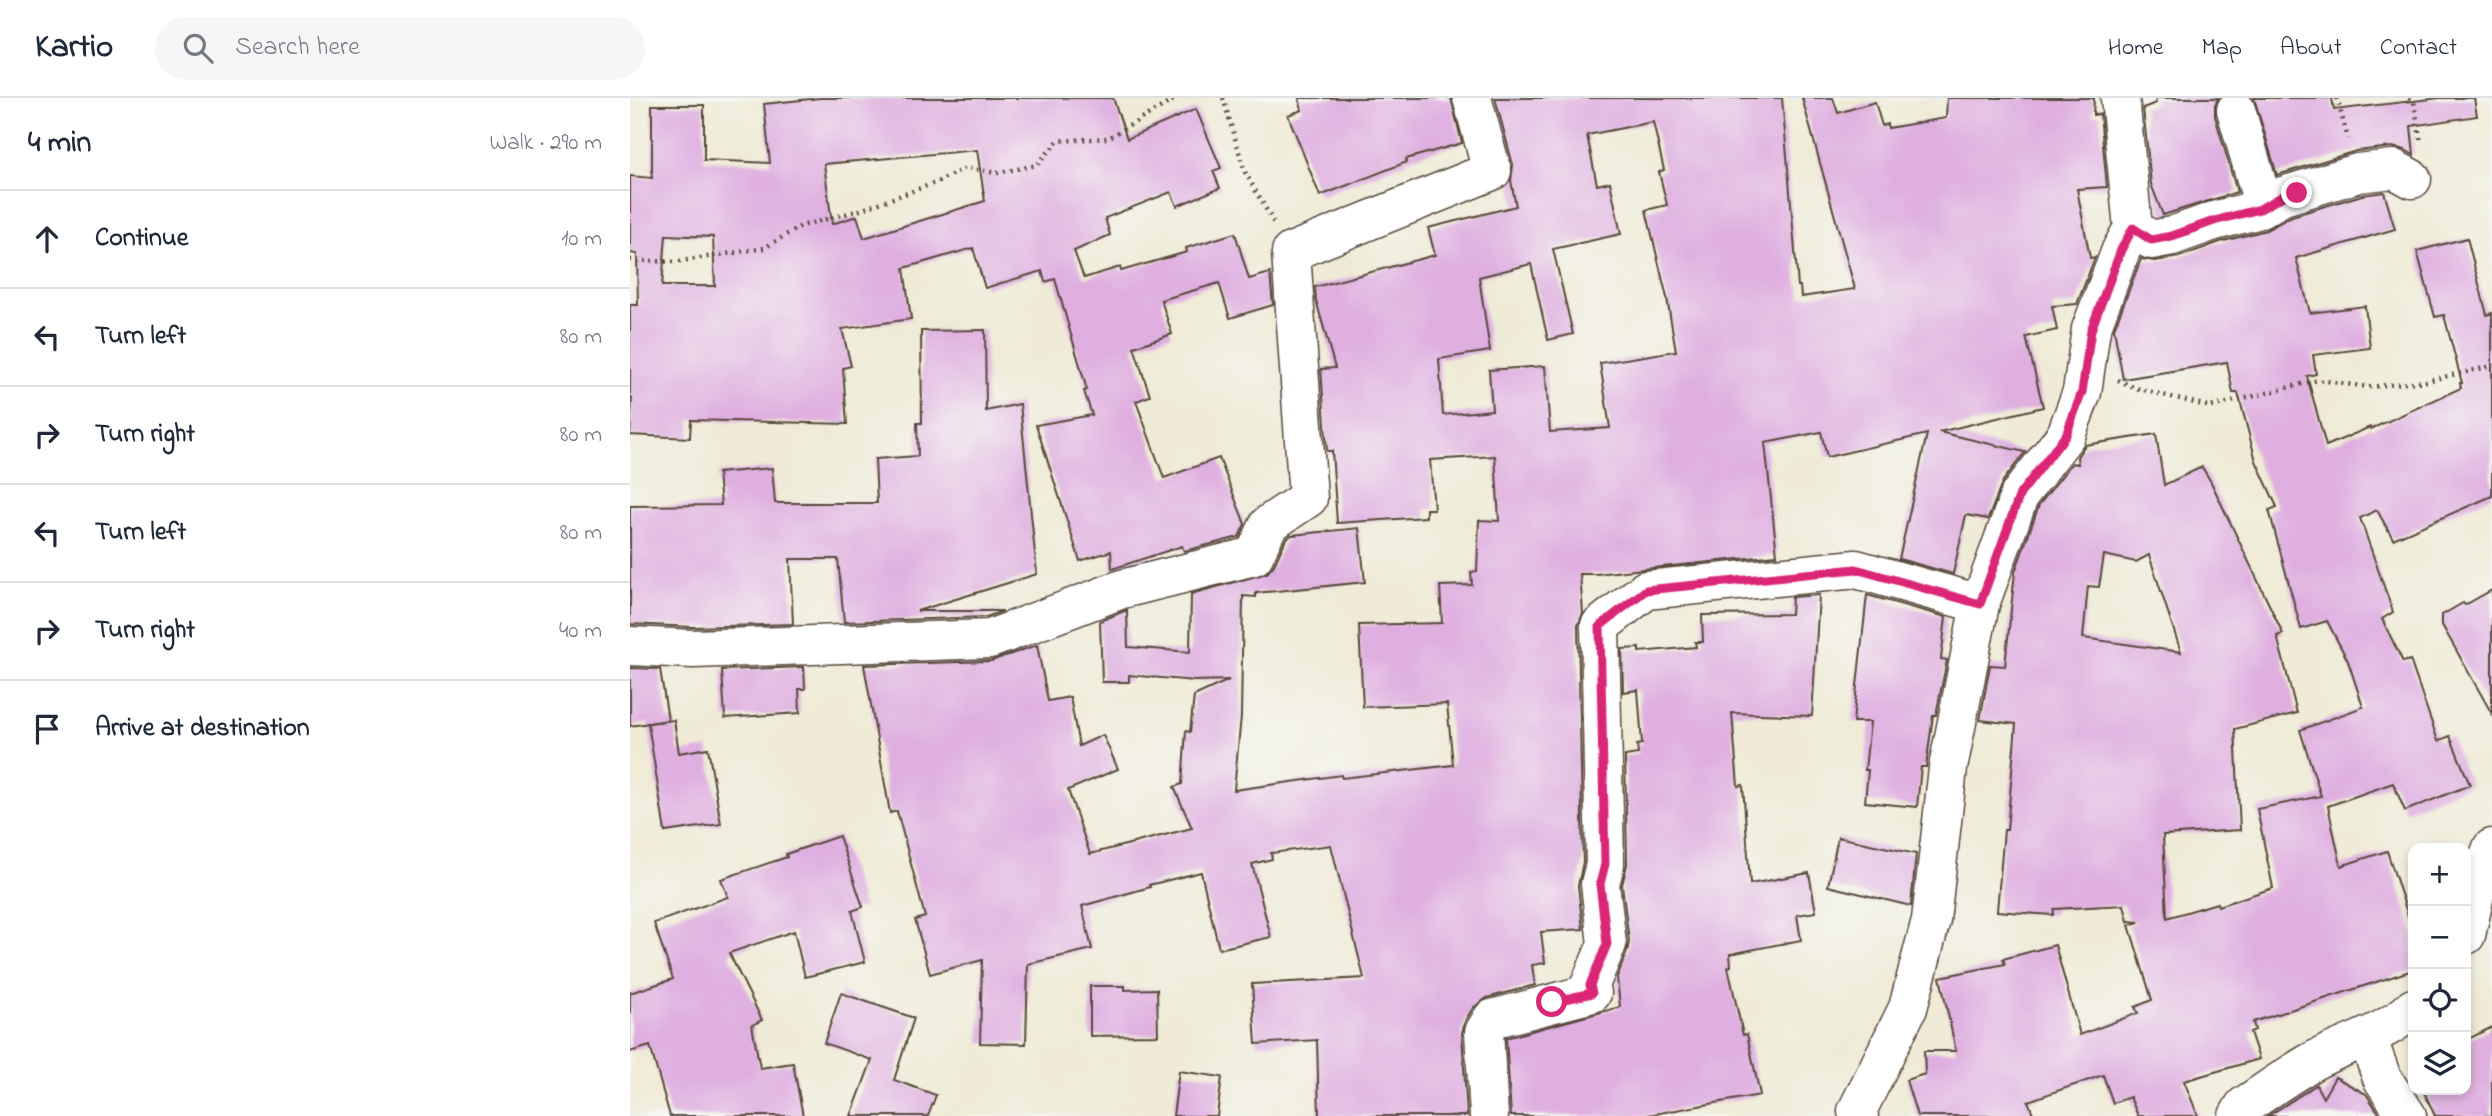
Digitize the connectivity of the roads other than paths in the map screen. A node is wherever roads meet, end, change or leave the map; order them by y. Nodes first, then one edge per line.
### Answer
1 (1472, 98) edge
2 (2120, 98) edge
3 (2236, 110) dead end
4 (2412, 179) dead end
5 (2264, 207) junction
6 (2133, 228) junction
7 (1980, 604) junction
8 (630, 646) edge
9 (2492, 848) edge
10 (2471, 913) edge
11 (2408, 1014) edge
12 (2367, 1037) junction
13 (1489, 1116) edge
14 (1859, 1116) edge
15 (2238, 1116) edge
16 (2407, 1116) edge

1 - 8 street
2 - 6 street
3 - 5 street
4 - 5 street
5 - 6 street
6 - 7 street
7 - 13 street
7 - 14 street
9 - 10 street
11 - 12 street
12 - 15 street
12 - 16 street

